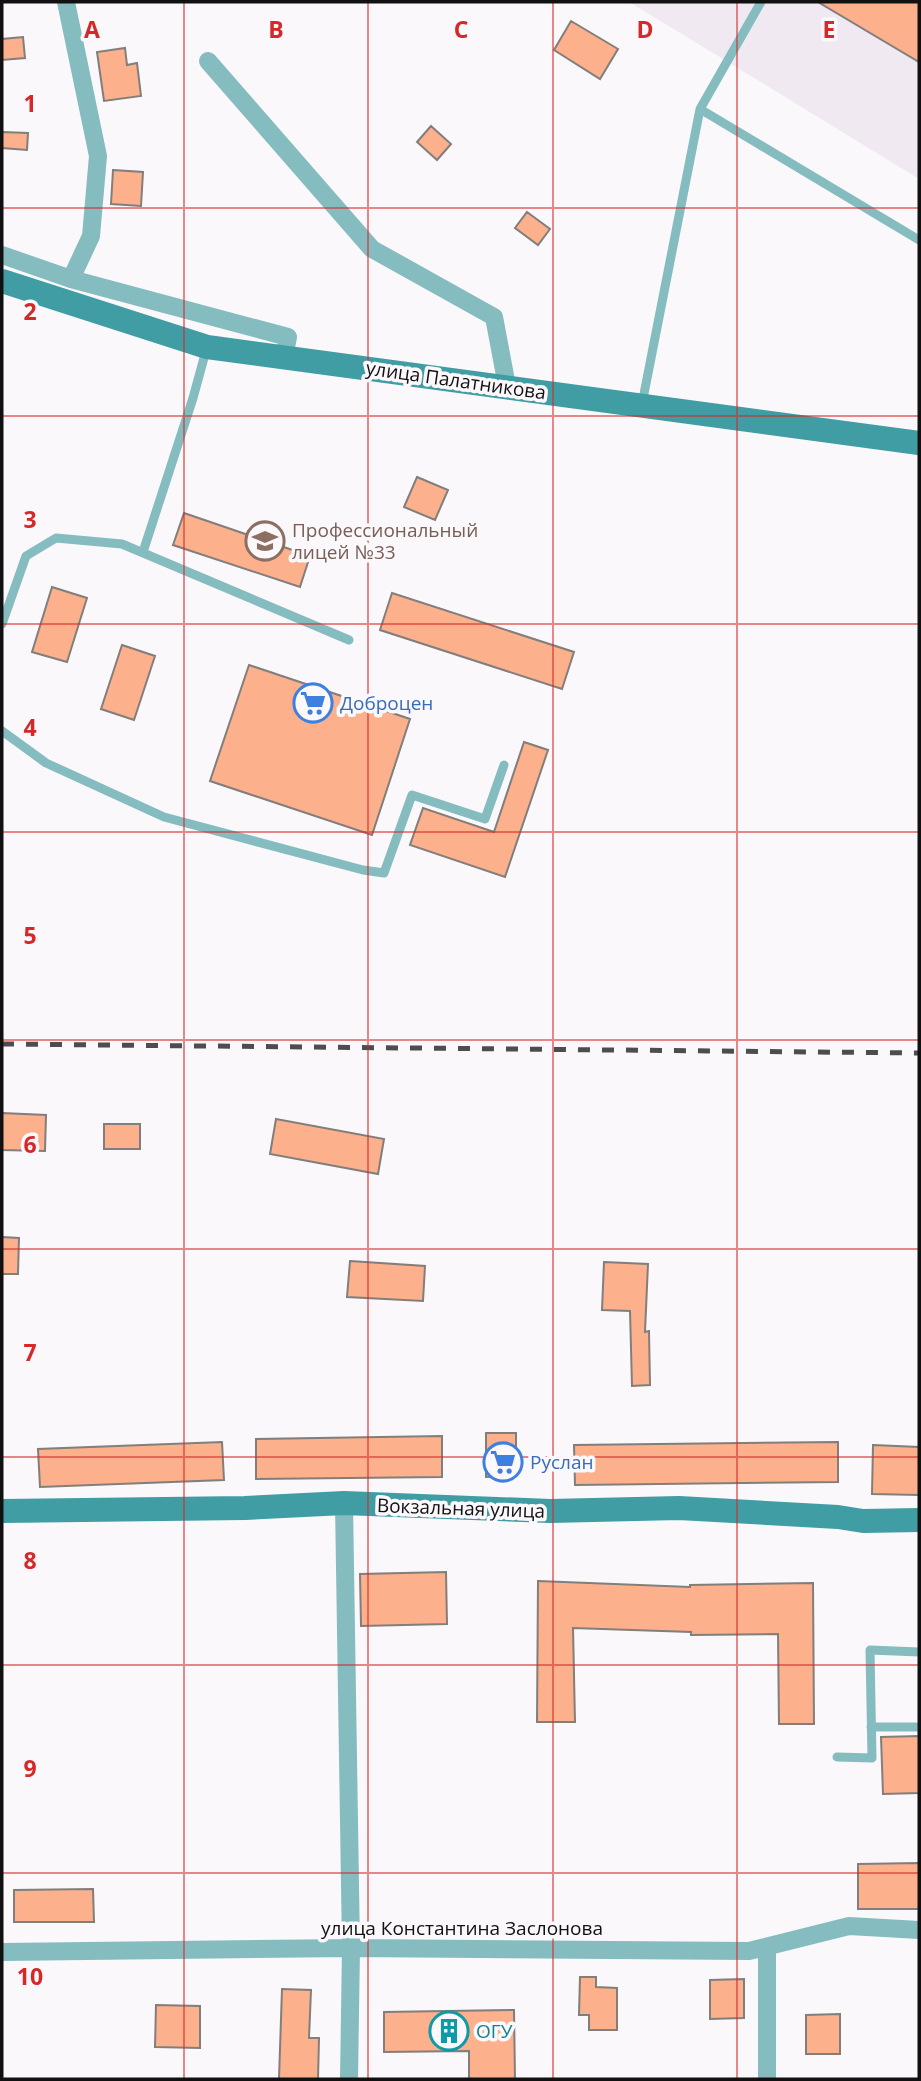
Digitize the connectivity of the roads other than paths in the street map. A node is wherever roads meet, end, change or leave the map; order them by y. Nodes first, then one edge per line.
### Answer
1 (66, 2) edge
2 (761, 2) edge
3 (208, 61) dead end
4 (700, 108) junction
5 (919, 240) edge
6 (2, 255) edge
7 (71, 279) junction
8 (2, 281) edge
9 (206, 347) junction
10 (284, 357) junction
11 (508, 386) junction
12 (642, 405) junction
13 (919, 443) edge
14 (143, 552) junction
15 (2, 624) edge
16 (349, 640) dead end
17 (2, 732) edge
18 (503, 765) dead end
19 (344, 1503) junction
20 (2, 1511) edge
21 (919, 1521) edge
22 (919, 1652) edge
23 (871, 1727) junction
24 (919, 1727) edge
25 (837, 1757) dead end
26 (919, 1930) edge
27 (766, 1947) junction
28 (351, 1948) junction
29 (2, 1952) edge
30 (349, 2079) edge
31 (767, 2079) edge

1 - 7 street
2 - 4 lane
3 - 11 street
4 - 5 lane
4 - 12 lane
6 - 7 street
7 - 10 street
8 - 9 street, улица Палатникова
9 - 10 street, улица Палатникова
9 - 14 lane
10 - 11 street, улица Палатникова
11 - 12 street, улица Палатникова
12 - 13 street, улица Палатникова
14 - 15 lane
14 - 16 lane
17 - 18 lane
19 - 20 street, Вокзальная улица
19 - 21 street, Вокзальная улица
19 - 28 street
22 - 23 lane
23 - 24 lane
23 - 25 lane
26 - 27 street, улица Константина Заслонова
27 - 28 street, улица Константина Заслонова
27 - 31 street
28 - 29 street, улица Константина Заслонова
28 - 30 street

